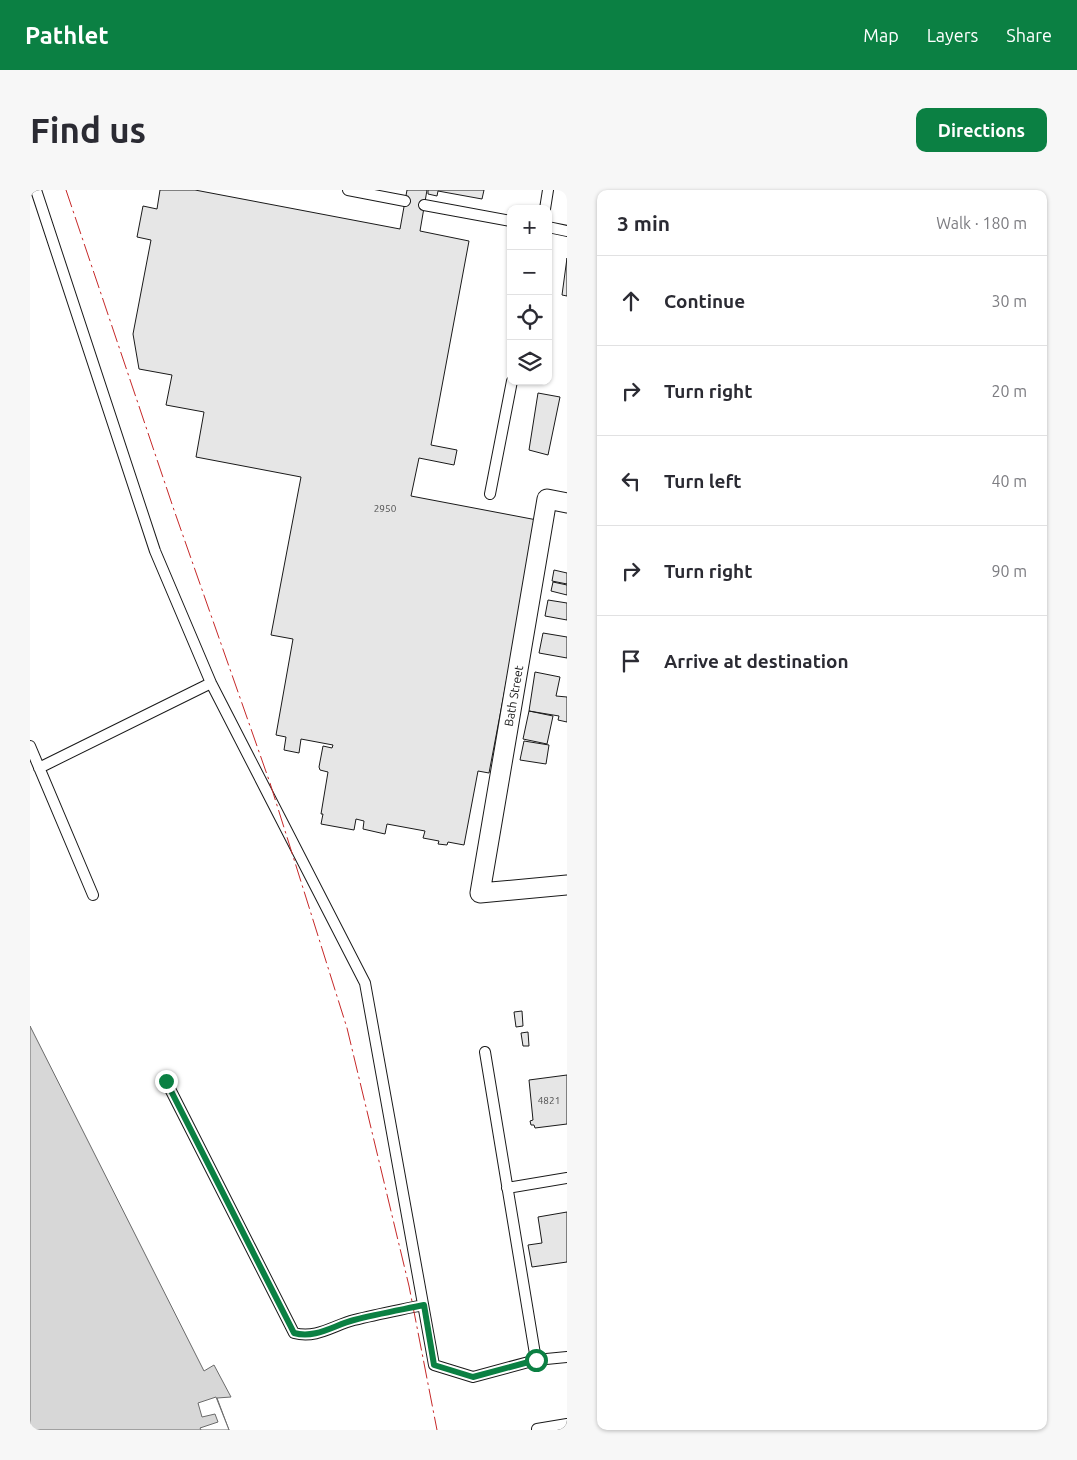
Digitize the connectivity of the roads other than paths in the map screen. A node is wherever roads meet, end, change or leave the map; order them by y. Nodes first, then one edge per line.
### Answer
1 (36, 190) edge
2 (348, 190) edge
3 (548, 190) edge
4 (405, 201) dead end
5 (424, 205) dead end
6 (546, 205) edge
7 (507, 220) edge
8 (552, 228) edge
9 (567, 231) edge
10 (511, 385) edge
11 (490, 494) dead end
12 (567, 503) edge
13 (211, 683) junction
14 (30, 746) edge
15 (39, 768) junction
16 (567, 886) edge
17 (93, 895) dead end
18 (485, 1052) dead end
19 (166, 1081) dead end
20 (567, 1178) edge
21 (507, 1188) junction
22 (424, 1305) junction
23 (567, 1357) edge
24 (536, 1360) junction
25 (567, 1424) edge
26 (538, 1429) edge

1 - 13 lane
2 - 4 lane
3 - 6 lane
5 - 7 lane
8 - 9 lane
10 - 11 lane
12 - 16 street, Bath Street
13 - 15 lane
13 - 22 lane
14 - 15 lane
15 - 17 lane
18 - 21 lane
19 - 22 lane
20 - 21 lane
21 - 24 lane
22 - 24 lane
23 - 24 lane
25 - 26 lane

